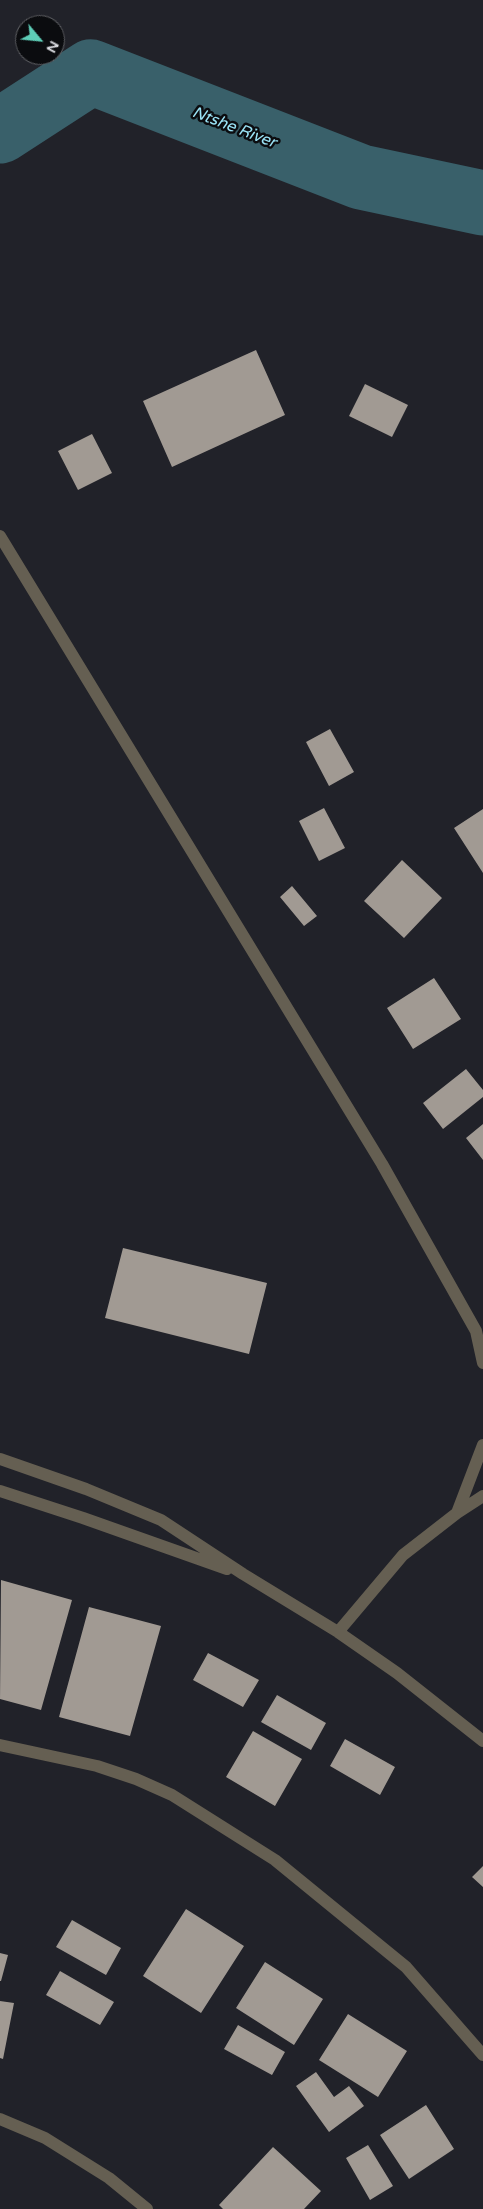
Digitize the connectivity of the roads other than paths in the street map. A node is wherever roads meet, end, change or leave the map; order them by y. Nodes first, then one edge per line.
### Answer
1 (0, 536) edge
2 (483, 1363) edge
3 (483, 1445) edge
4 (0, 1459) edge
5 (0, 1491) edge
6 (483, 1496) edge
7 (456, 1513) junction
8 (243, 1574) junction
9 (338, 1632) junction
10 (483, 1741) edge
11 (0, 1745) edge
12 (483, 2055) edge
13 (0, 2120) edge
14 (147, 2209) edge

1 - 2 street
3 - 7 street
4 - 8 street
5 - 8 street
6 - 7 street
7 - 9 street
8 - 9 street
9 - 10 street
11 - 12 street
13 - 14 street

